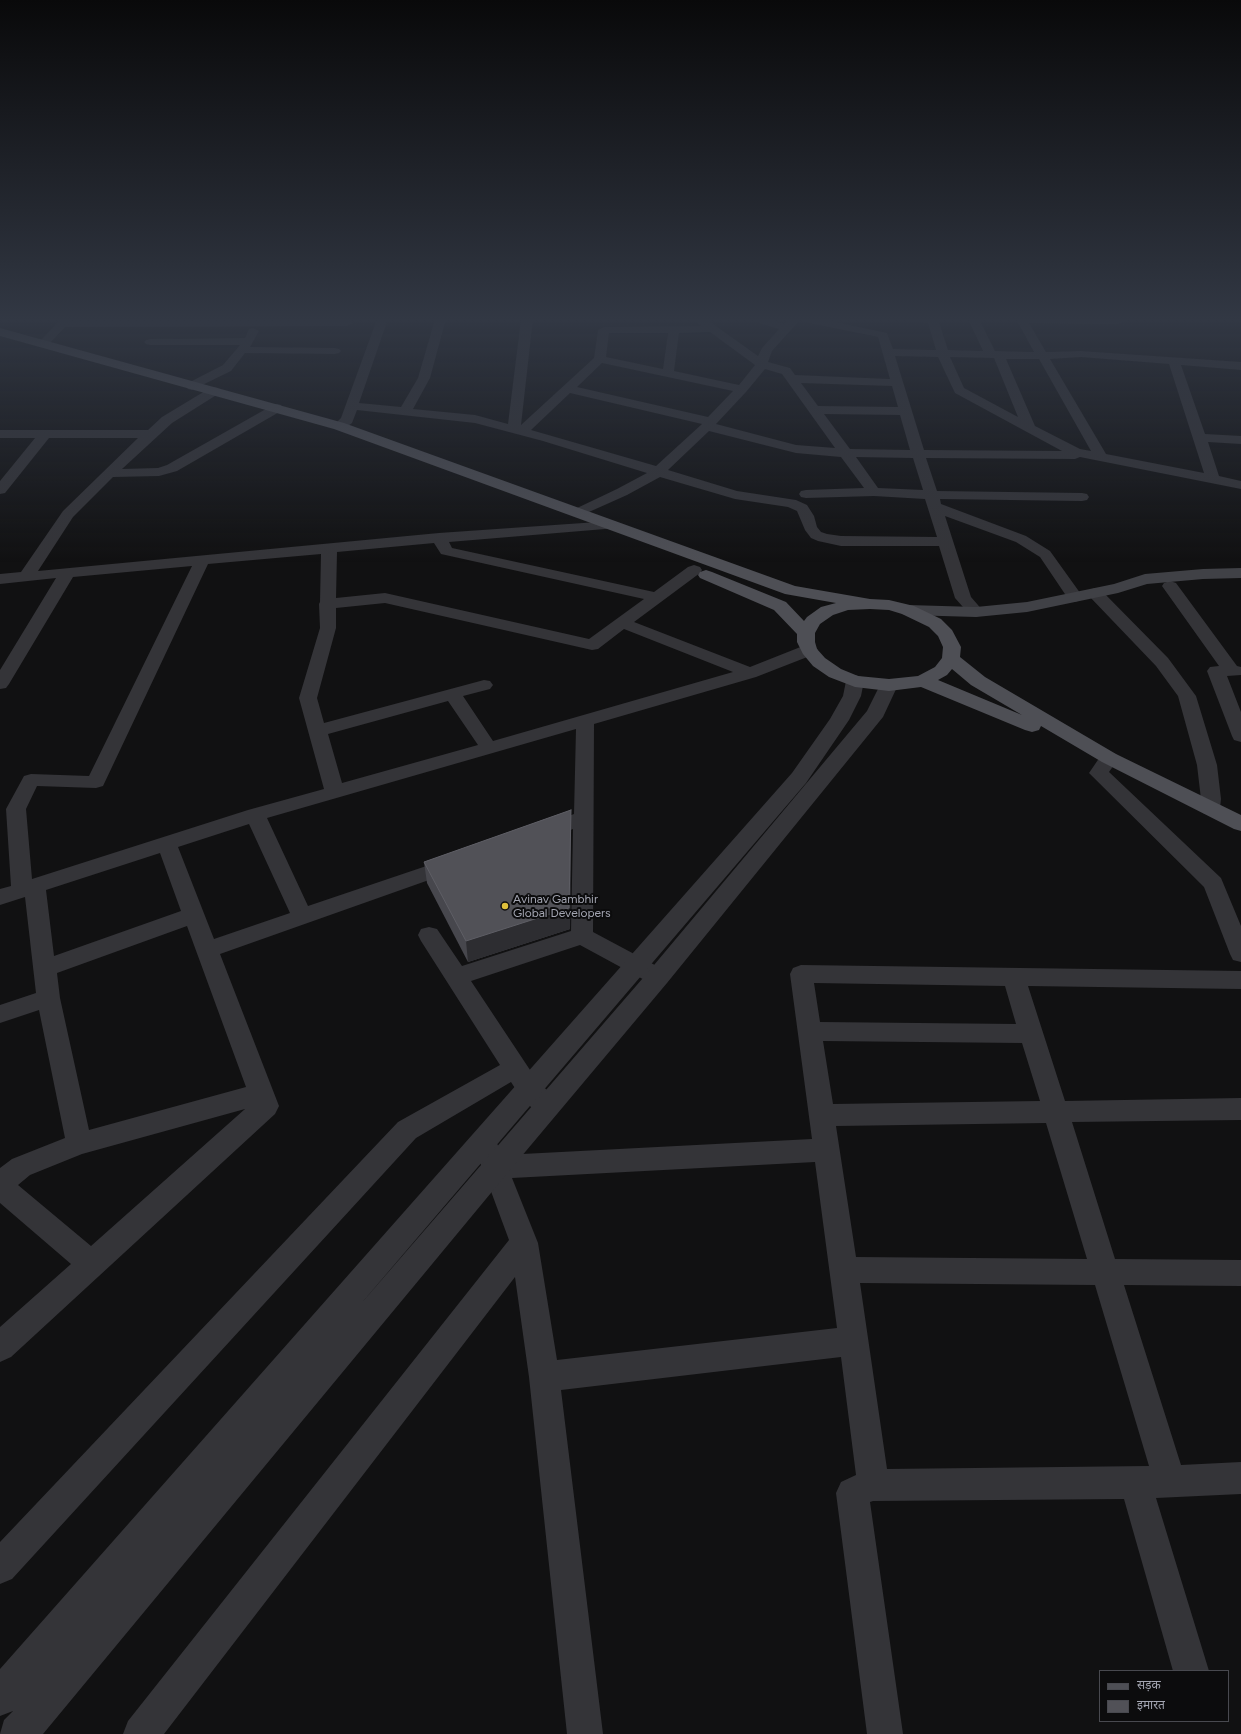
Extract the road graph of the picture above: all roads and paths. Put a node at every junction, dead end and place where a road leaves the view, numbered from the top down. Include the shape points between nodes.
1 (200, 400) edge
2 (247, 400) edge
3 (354, 400) edge
4 (412, 400) edge
5 (520, 400) edge
6 (555, 400) edge
7 (613, 400) edge
8 (732, 400) edge
9 (808, 400) edge
10 (901, 400) edge
11 (977, 400) edge
12 (1016, 400) edge
13 (1066, 400) edge
14 (1187, 400) edge
15 (352, 406) junction
16 (277, 408) junction
17 (815, 410) junction
18 (905, 411) junction
19 (405, 412) junction
20 (709, 424) junction
21 (338, 426) junction
22 (1029, 428) junction
23 (518, 430) junction
24 (0, 434) edge
25 (45, 434) junction
26 (150, 434) junction
27 (1199, 438) junction
28 (1241, 440) edge
29 (846, 453) junction
30 (918, 454) junction
31 (1096, 456) junction
32 (658, 472) junction
33 (110, 473) junction
34 (1212, 479) junction
35 (1241, 485) edge
36 (0, 490) edge
37 (874, 492) junction
38 (806, 494) dead end
39 (1082, 497) dead end
40 (933, 501) junction
41 (580, 512) junction
42 (612, 525) junction
43 (439, 538) junction
44 (946, 542) junction
45 (329, 549) junction
46 (202, 560) junction
47 (694, 570) junction
48 (1241, 573) edge
49 (67, 574) junction
50 (26, 577) junction
51 (0, 580) edge
52 (1241, 582) edge
53 (1170, 586) junction
54 (1118, 588) junction
55 (1095, 593) junction
56 (658, 597) junction
57 (1075, 597) junction
58 (327, 604) junction
59 (870, 604) junction
60 (908, 610) junction
61 (976, 612) junction
62 (622, 623) junction
63 (935, 623) junction
64 (807, 642) junction
65 (951, 659) junction
66 (1236, 671) edge
67 (750, 673) junction
68 (923, 680) junction
69 (855, 681) junction
70 (0, 684) edge
71 (484, 685) dead end
72 (889, 685) junction
73 (452, 694) junction
74 (585, 720) junction
75 (318, 731) junction
76 (1241, 736) edge
77 (489, 748) junction
78 (1109, 758) junction
79 (335, 792) junction
80 (1210, 808) junction
81 (255, 815) junction
82 (584, 818) junction
83 (1241, 824) edge
84 (524, 839) edge
85 (167, 844) junction
86 (473, 857) edge
87 (28, 888) junction
88 (0, 898) edge
89 (194, 915) junction
90 (302, 916) junction
91 (429, 935) dead end
92 (582, 936) junction
93 (207, 950) junction
94 (1241, 954) edge
95 (45, 968) junction
96 (647, 971) junction
97 (456, 977) junction
98 (1014, 978) junction
99 (1241, 980) edge
100 (48, 998) junction
101 (0, 1012) edge
102 (809, 1031) junction
103 (1031, 1034) junction
104 (530, 1087) junction
105 (261, 1094) junction
106 (1241, 1109) edge
107 (1056, 1112) junction
108 (821, 1115) junction
109 (79, 1144) junction
110 (827, 1150) junction
111 (489, 1154) junction
112 (10, 1167) edge
113 (0, 1185) edge
114 (524, 1243) junction
115 (91, 1264) junction
116 (844, 1270) junction
117 (1105, 1272) junction
118 (1241, 1274) edge
119 (854, 1341) junction
120 (0, 1348) edge
121 (544, 1377) junction
122 (1241, 1478) edge
123 (1170, 1481) junction
124 (1136, 1482) junction
125 (873, 1485) junction
126 (0, 1567) edge
127 (1191, 1670) edge
128 (0, 1697) edge
129 (18, 1734) edge
130 (141, 1734) edge
131 (585, 1734) edge
132 (885, 1734) edge

1 - 26 street
2 - 16 main road
3 - 15 street
4 - 19 street
5 - 23 street
6 - 23 street
7 - 20 street
8 - 20 street
9 - 17 street
10 - 18 street
11 - 22 street
12 - 22 street
13 - 31 street
14 - 27 street
15 - 19 street
15 - 21 street via 347,420
16 - 21 main road
16 - 33 street via 172,468 159,472
17 - 18 street
17 - 29 street
18 - 30 street
19 - 23 street via 475,419
20 - 29 street via 796,448
20 - 32 street
21 - 41 main road
22 - 31 street via 1076,452
23 - 32 street
24 - 25 street
25 - 26 street
25 - 36 street
26 - 33 street
27 - 28 street
27 - 34 street
29 - 30 street
29 - 37 street
30 - 31 street
30 - 40 street
31 - 34 street
32 - 41 street
32 - 44 street via 735,496 791,503 802,508 810,527 816,535 823,538 841,541
33 - 50 street via 68,514
34 - 35 street
37 - 38 street
37 - 40 street
39 - 40 street
40 - 44 street
40 - 57 street via 1021,539 1045,554
41 - 42 main road
42 - 43 street
42 - 47 main road via 621,540
42 - 59 main road via 791,590
43 - 45 street
43 - 56 street via 446,551
44 - 61 street via 963,598
45 - 46 street
45 - 58 street
46 - 49 street
46 - 87 street via 96,782 31,780 16,809
47 - 56 street
47 - 64 main road via 780,606
48 - 54 main road via 1145,579
49 - 50 street
49 - 70 street
50 - 51 street
52 - 53 main road
53 - 54 main road
53 - 66 street
54 - 55 main road
55 - 57 main road
55 - 80 street via 1162,662 1187,696 1207,765
56 - 62 street
57 - 61 main road via 1027,607
58 - 62 street via 385,598 592,645
58 - 75 street via 328,628 308,698
59 - 60 main road
59 - 64 main road via 847,605 827,611 813,621
60 - 61 main road
60 - 63 main road
61 - 63 main road
62 - 67 street
63 - 65 main road via 946,634 952,647
64 - 67 street
64 - 69 main road via 819,662 834,673
65 - 68 main road via 941,672
65 - 78 main road via 978,681
66 - 76 street via 1216,671
67 - 74 street
68 - 72 main road
68 - 78 main road
69 - 72 main road
69 - 96 street via 852,696 839,720 799,778
71 - 73 street
72 - 96 street via 876,713
73 - 75 street
73 - 77 street
74 - 77 street
74 - 82 street
75 - 79 street
77 - 79 street
78 - 80 main road
78 - 94 street via 1099,773 1213,883
79 - 81 street
80 - 83 main road
81 - 85 street
81 - 90 street
82 - 84 street
82 - 92 street
85 - 87 street
85 - 89 street
86 - 90 street
87 - 88 street
87 - 95 street
89 - 93 street
89 - 95 street
90 - 93 street
91 - 97 street
92 - 96 street
92 - 97 street
93 - 105 street
95 - 100 street
96 - 104 street
97 - 104 street
98 - 99 street
98 - 102 street via 801,974
98 - 103 street
100 - 101 street
100 - 109 street
102 - 103 street
102 - 108 street
103 - 107 street
104 - 111 street
104 - 126 street via 407,1130
105 - 109 street
105 - 115 street via 266,1106
106 - 107 street
107 - 108 street
107 - 117 street
108 - 110 street
109 - 112 street
110 - 111 street
110 - 116 street
111 - 114 street
111 - 128 street
111 - 129 street
112 - 113 street
113 - 115 street
114 - 121 street
114 - 130 street
115 - 120 street
116 - 117 street
116 - 119 street
117 - 118 street
117 - 123 street
119 - 121 street
119 - 125 street
121 - 131 street
122 - 123 street
123 - 124 street
124 - 125 street
124 - 127 street
125 - 132 street via 852,1493

